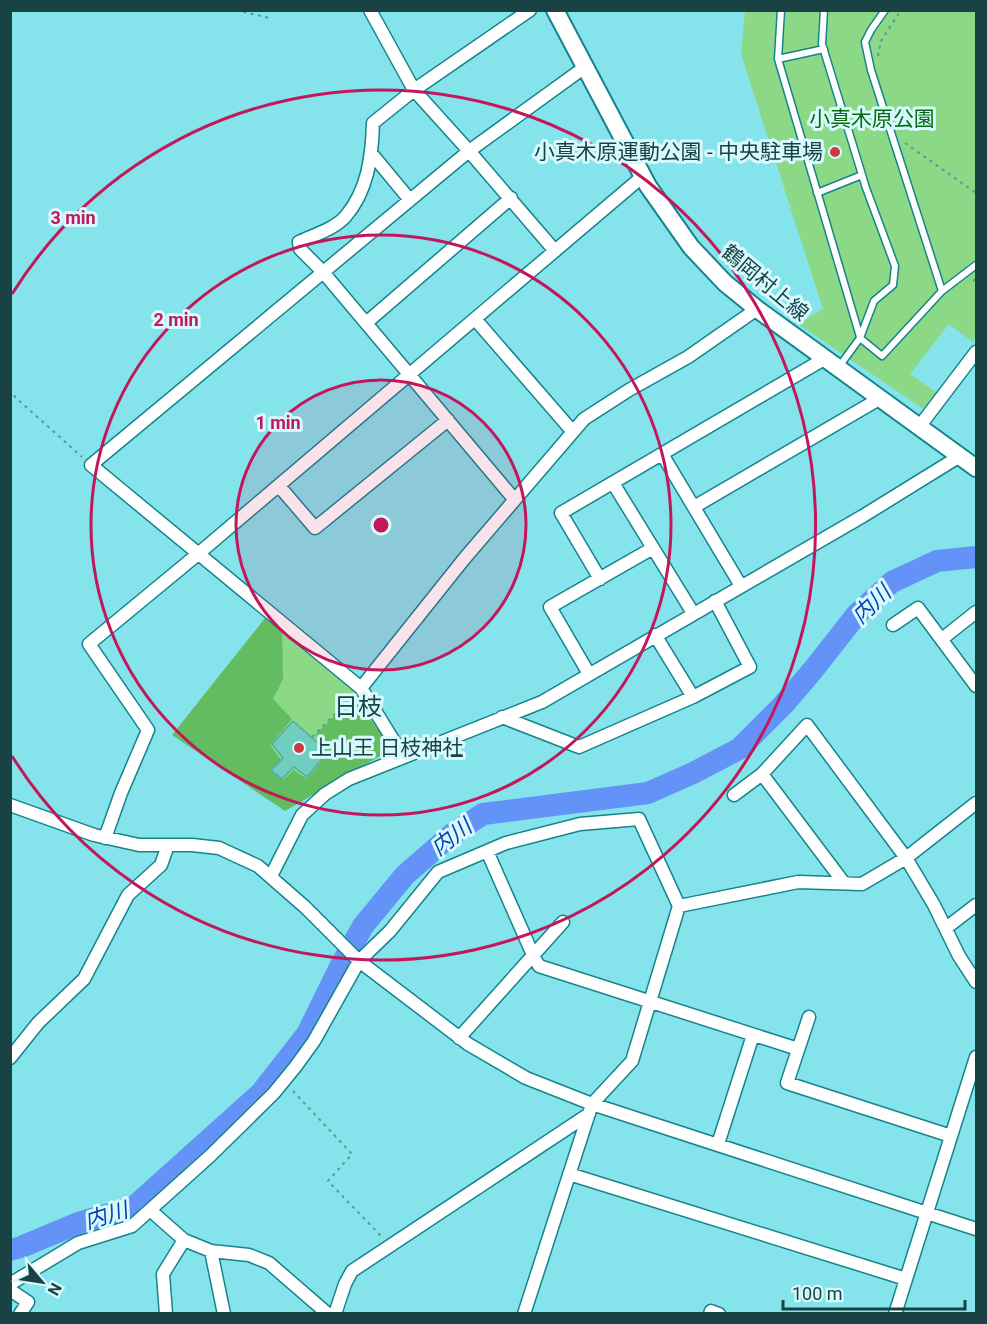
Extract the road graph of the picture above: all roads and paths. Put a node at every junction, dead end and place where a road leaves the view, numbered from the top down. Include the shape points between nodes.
1 (236, 10) edge
2 (370, 10) edge
3 (530, 10) edge
4 (555, 10) edge
5 (781, 10) edge
6 (824, 10) edge
7 (885, 10) edge
8 (901, 10) edge
9 (269, 18) dead end
10 (824, 49) junction
11 (878, 55) dead end
12 (778, 59) junction
13 (585, 67) junction
14 (414, 90) junction
15 (891, 134) junction
16 (469, 151) junction
17 (371, 153) junction
18 (862, 175) junction
19 (643, 176) junction
20 (817, 193) junction
21 (976, 193) edge
22 (511, 198) junction
23 (410, 200) junction
24 (555, 251) junction
25 (976, 265) edge
26 (323, 272) junction
27 (942, 291) junction
28 (757, 309) junction
29 (475, 320) junction
30 (366, 323) junction
31 (860, 338) junction
32 (976, 352) edge
33 (831, 363) junction
34 (410, 375) junction
35 (10, 389) edge
36 (879, 399) junction
37 (448, 420) junction
38 (919, 427) junction
39 (573, 432) junction
40 (662, 454) junction
41 (960, 456) junction
42 (91, 465) junction
43 (976, 468) edge
44 (613, 483) junction
45 (279, 486) junction
46 (514, 499) junction
47 (694, 507) junction
48 (653, 548) junction
49 (198, 554) junction
50 (600, 579) junction
51 (741, 586) junction
52 (715, 601) junction
53 (976, 612) edge
54 (693, 613) junction
55 (893, 625) dead end
56 (655, 635) junction
57 (942, 639) junction
58 (589, 674) junction
59 (976, 686) edge
60 (361, 688) junction
61 (693, 697) junction
62 (502, 717) junction
63 (312, 737) dead end
64 (403, 756) junction
65 (762, 774) junction
66 (734, 795) dead end
67 (976, 803) edge
68 (10, 805) edge
69 (105, 838) junction
70 (168, 845) junction
71 (487, 851) junction
72 (906, 858) junction
73 (271, 876) junction
74 (844, 883) junction
75 (976, 905) edge
76 (679, 906) junction
77 (563, 922) dead end
78 (946, 928) junction
79 (533, 955) junction
80 (359, 961) junction
81 (976, 982) edge
82 (650, 1002) junction
83 (809, 1017) dead end
84 (753, 1035) junction
85 (459, 1038) junction
86 (798, 1049) junction
87 (976, 1057) edge
88 (10, 1058) edge
89 (284, 1081) junction
90 (590, 1109) junction
91 (951, 1136) junction
92 (718, 1144) junction
93 (569, 1174) junction
94 (150, 1210) junction
95 (927, 1213) junction
96 (976, 1229) edge
97 (184, 1240) junction
98 (390, 1246) junction
99 (211, 1251) junction
100 (906, 1279) junction
101 (10, 1284) edge
102 (10, 1290) edge
103 (20, 1314) edge
104 (166, 1314) edge
105 (224, 1314) edge
106 (328, 1314) edge
107 (336, 1314) edge
108 (524, 1314) edge
109 (710, 1314) edge
110 (719, 1314) edge
111 (895, 1314) edge

1 - 9 path
2 - 14 street
3 - 14 street
4 - 13 main road, 鶴岡村上線
5 - 12 lane
6 - 10 lane
7 - 15 lane via 865,42
8 - 11 path via 881,41
10 - 12 lane
10 - 18 lane
12 - 20 lane
13 - 16 street
13 - 19 main road, 鶴岡村上線
14 - 16 street
14 - 17 street via 373,123
15 - 21 path
15 - 27 lane
16 - 22 street
16 - 23 street
17 - 23 street
17 - 26 street via 358,196 344,218 299,242 300,249
18 - 20 lane
18 - 31 lane via 895,267 893,285 874,301
19 - 24 street
19 - 28 main road, 鶴岡村上線 via 691,247
20 - 31 lane
22 - 24 street
22 - 30 street
23 - 26 street
24 - 29 street
25 - 27 lane
26 - 30 street
26 - 42 street
27 - 31 lane via 882,356
28 - 33 main road, 鶴岡村上線
28 - 39 street via 688,357 584,419
29 - 34 street
29 - 39 street
30 - 34 street
31 - 33 lane
32 - 38 street
33 - 36 main road, 鶴岡村上線
33 - 40 street
34 - 37 street
34 - 45 street
35 - 42 path
36 - 38 main road, 鶴岡村上線
36 - 47 street
37 - 45 street via 315,528
37 - 46 street
38 - 41 main road, 鶴岡村上線
39 - 46 street
40 - 44 street
40 - 47 street
41 - 43 main road, 鶴岡村上線
41 - 51 street
42 - 49 street
44 - 48 street
44 - 50 street via 561,513
45 - 49 street
46 - 60 street
47 - 51 street
48 - 50 street
48 - 54 street
49 - 60 street
49 - 69 street via 89,644 148,730
50 - 58 street via 550,607
51 - 52 street
52 - 54 street
52 - 61 street via 750,667
53 - 57 street
54 - 56 street
55 - 57 street via 918,608
56 - 58 street
56 - 61 street
57 - 59 street
58 - 62 street via 542,702
60 - 63 path
60 - 64 street
61 - 62 street via 579,747
62 - 64 street
64 - 73 street via 349,778 325,794 302,815
65 - 66 street
65 - 72 street via 807,725
65 - 74 street
67 - 72 street
68 - 69 street
69 - 70 street via 139,845
70 - 73 street via 219,848
70 - 88 street via 161,865 128,895 84,979 38,1023
71 - 76 street via 580,824 639,819
71 - 79 street
71 - 80 street via 438,872 390,931
72 - 74 street via 862,884
72 - 78 street
73 - 80 street
74 - 76 street via 798,882
75 - 78 street
76 - 82 street
77 - 79 street
78 - 81 street
79 - 82 street via 539,966
79 - 85 street
80 - 85 street
80 - 89 street via 314,1041
82 - 84 street
82 - 90 street via 632,1061
83 - 86 street
84 - 86 street
84 - 92 street
85 - 90 street via 526,1078
86 - 91 street via 787,1083
87 - 91 street
89 - 94 street
89 - 98 path via 352,1155 328,1181
90 - 92 street
90 - 93 street
90 - 98 street
91 - 95 street
92 - 95 street
93 - 100 street
93 - 108 street
94 - 97 street
94 - 101 street via 132,1226 78,1244
95 - 96 street
95 - 100 street
97 - 99 street
97 - 104 street via 163,1274
98 - 107 street via 352,1271
99 - 105 street
99 - 106 street via 249,1255 269,1263
100 - 111 street
102 - 103 street via 28,1302
109 - 110 street

